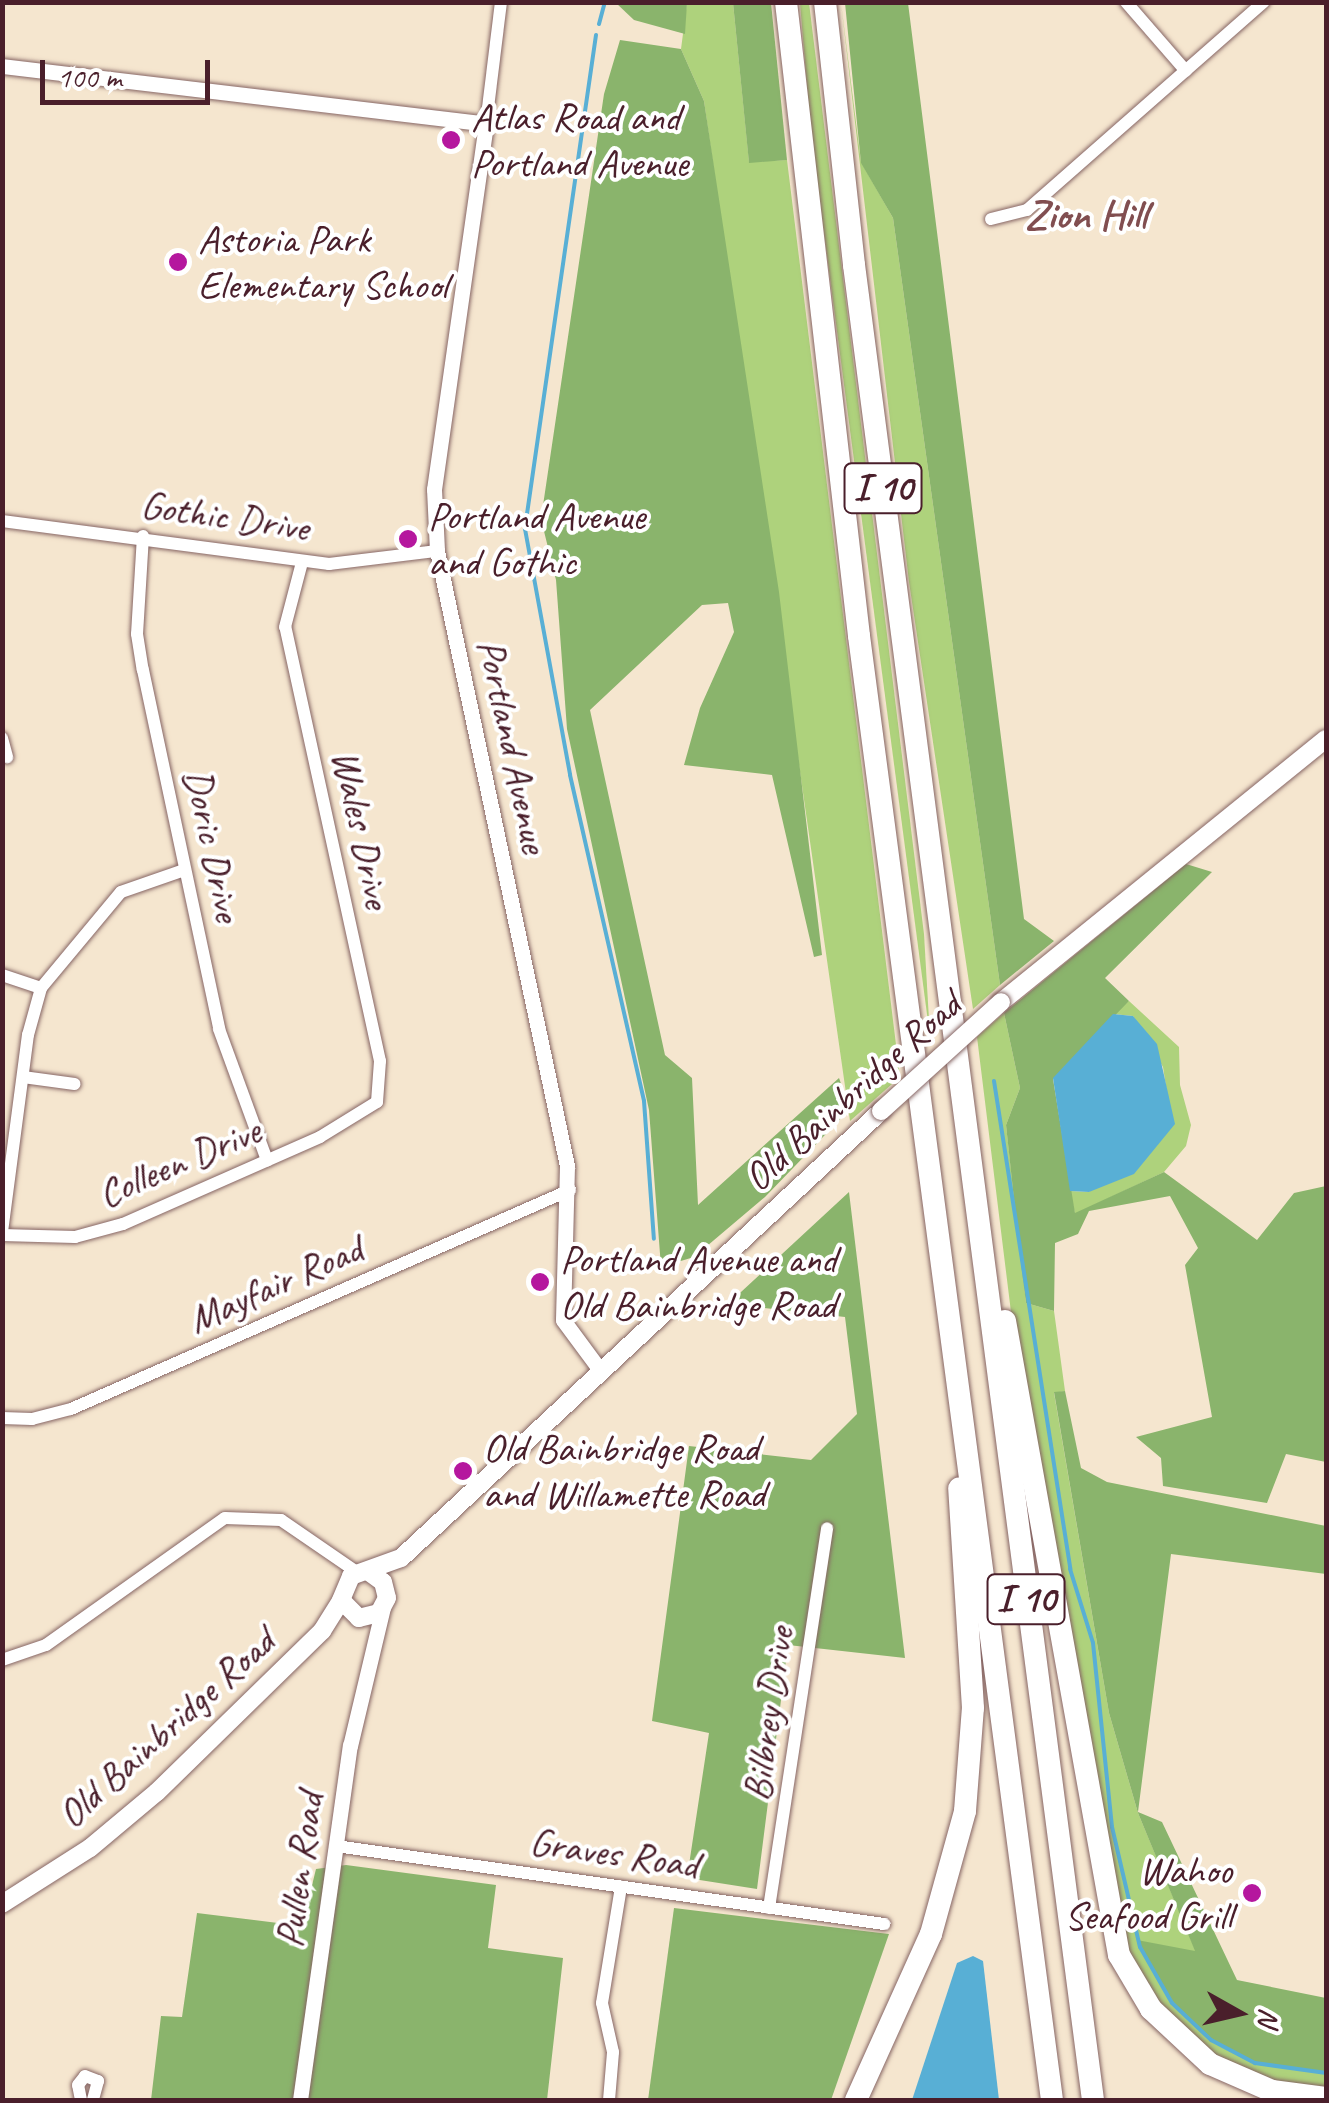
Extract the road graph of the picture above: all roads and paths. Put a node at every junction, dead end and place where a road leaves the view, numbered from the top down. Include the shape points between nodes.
1 (501, 2) edge
2 (786, 2) edge
3 (826, 2) edge
4 (1126, 2) edge
5 (1264, 2) edge
6 (2, 66) edge
7 (1186, 71) junction
8 (486, 124) junction
9 (991, 219) dead end
10 (2, 521) edge
11 (143, 536) junction
12 (437, 551) junction
13 (302, 562) junction
14 (2, 738) edge
15 (1326, 739) edge
16 (7, 757) dead end
17 (184, 870) junction
18 (2, 975) edge
19 (41, 988) junction
20 (22, 1077) junction
21 (75, 1084) dead end
22 (372, 1109) joint
23 (971, 1142) junction
24 (267, 1160) junction
25 (570, 1190) junction
26 (2, 1233) edge
27 (600, 1370) junction
28 (2, 1418) edge
29 (964, 1424) junction
30 (827, 1528) dead end
31 (329, 1558) junction
32 (401, 1558) junction
33 (363, 1573) junction
34 (386, 1587) junction
35 (342, 1594) junction
36 (383, 1608) junction
37 (358, 1617) junction
38 (322, 1631) junction
39 (377, 1652) junction
40 (2, 1660) edge
41 (336, 1846) junction
42 (621, 1887) junction
43 (2, 1904) edge
44 (770, 1908) junction
45 (884, 1924) dead end
46 (1326, 2098) edge
47 (81, 2100) edge
48 (93, 2100) edge
49 (300, 2100) edge
50 (608, 2100) edge
51 (856, 2100) edge
52 (1052, 2100) edge
53 (1092, 2100) edge

1 - 8 street, Portland Avenue
2 - 29 highway, I 10 via 843,508
3 - 23 highway, I 10 via 854,266
4 - 7 street
5 - 7 street
6 - 8 street
7 - 9 street via 1027,210
8 - 12 street, Portland Avenue via 434,489
10 - 11 street, Gothic Drive
11 - 13 street, Gothic Drive
11 - 17 street, Doric Drive via 136,634
12 - 13 street, Gothic Drive
12 - 25 street, Portland Avenue
13 - 22 street, Wales Drive via 285,627 380,1062 381,1091
14 - 16 street
15 - 27 main road, Old Bainbridge Road, bridge via 1000,1002
17 - 19 street via 121,892
17 - 24 street, Doric Drive via 219,1029
18 - 19 street
19 - 20 street
20 - 21 street
20 - 26 street
22 - 24 street, Colleen Drive
23 - 46 highway via 985,1174 1063,1661 1119,1954 1150,2009 1210,2064 1272,2091
23 - 53 highway, I 10
24 - 26 street, Colleen Drive via 98,1232
25 - 27 street, Portland Avenue via 563,1320
25 - 28 street, Mayfair Road via 72,1409 32,1420
27 - 32 main road, Old Bainbridge Road
29 - 51 highway via 958,1490 974,1708 966,1811 932,1934
29 - 52 highway, I 10
30 - 44 street, Bilbrey Drive
31 - 33 street
31 - 35 street
31 - 40 street via 280,1520 225,1518 46,1646
32 - 33 main road, Old Bainbridge Road
32 - 34 main road, Old Bainbridge Road
33 - 34 main road
33 - 35 main road, Old Bainbridge Road
34 - 36 main road, Old Bainbridge Road
35 - 37 main road
35 - 38 main road, Old Bainbridge Road
36 - 37 main road, Old Bainbridge Road
36 - 39 street, Pullen Road
37 - 38 main road, Old Bainbridge Road
37 - 39 street
38 - 43 main road, Old Bainbridge Road via 127,1818
39 - 41 street, Pullen Road via 354,1727
41 - 42 street, Graves Road
41 - 49 street, Pullen Road
42 - 44 street, Graves Road
42 - 50 street via 602,2003 613,2052
44 - 45 street, Graves Road
47 - 48 street via 78,2080 85,2076 98,2081

